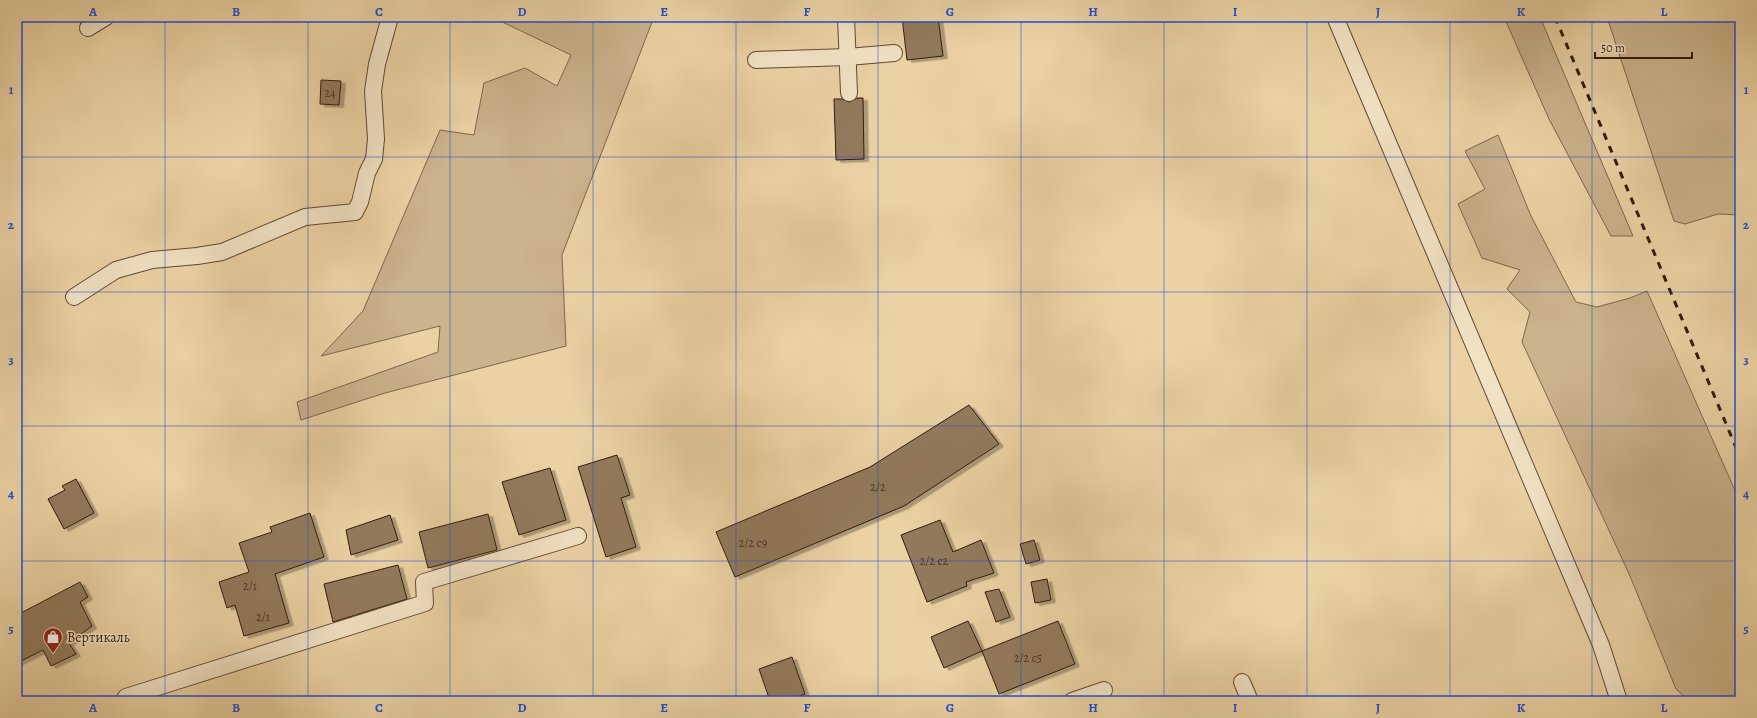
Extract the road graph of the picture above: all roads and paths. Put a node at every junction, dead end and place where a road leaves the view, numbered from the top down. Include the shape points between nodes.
1 (106, 17) edge
2 (390, 17) edge
3 (846, 17) edge
4 (1335, 17) edge
5 (88, 28) dead end
6 (894, 53) dead end
7 (848, 57) junction
8 (756, 60) dead end
9 (849, 93) dead end
10 (74, 297) dead end
11 (578, 536) dead end
12 (1242, 682) dead end
13 (1104, 690) dead end
14 (124, 701) edge
15 (1072, 701) edge
16 (1250, 701) edge
17 (1619, 701) edge

1 - 5 street
2 - 10 street via 373,91 376,139 374,159 355,212 305,218 222,252 152,260 116,270
3 - 7 street
4 - 17 street via 1601,645
6 - 7 street
7 - 8 street
7 - 9 street
11 - 14 street via 424,582 425,603 126,697
12 - 16 street
13 - 15 street

